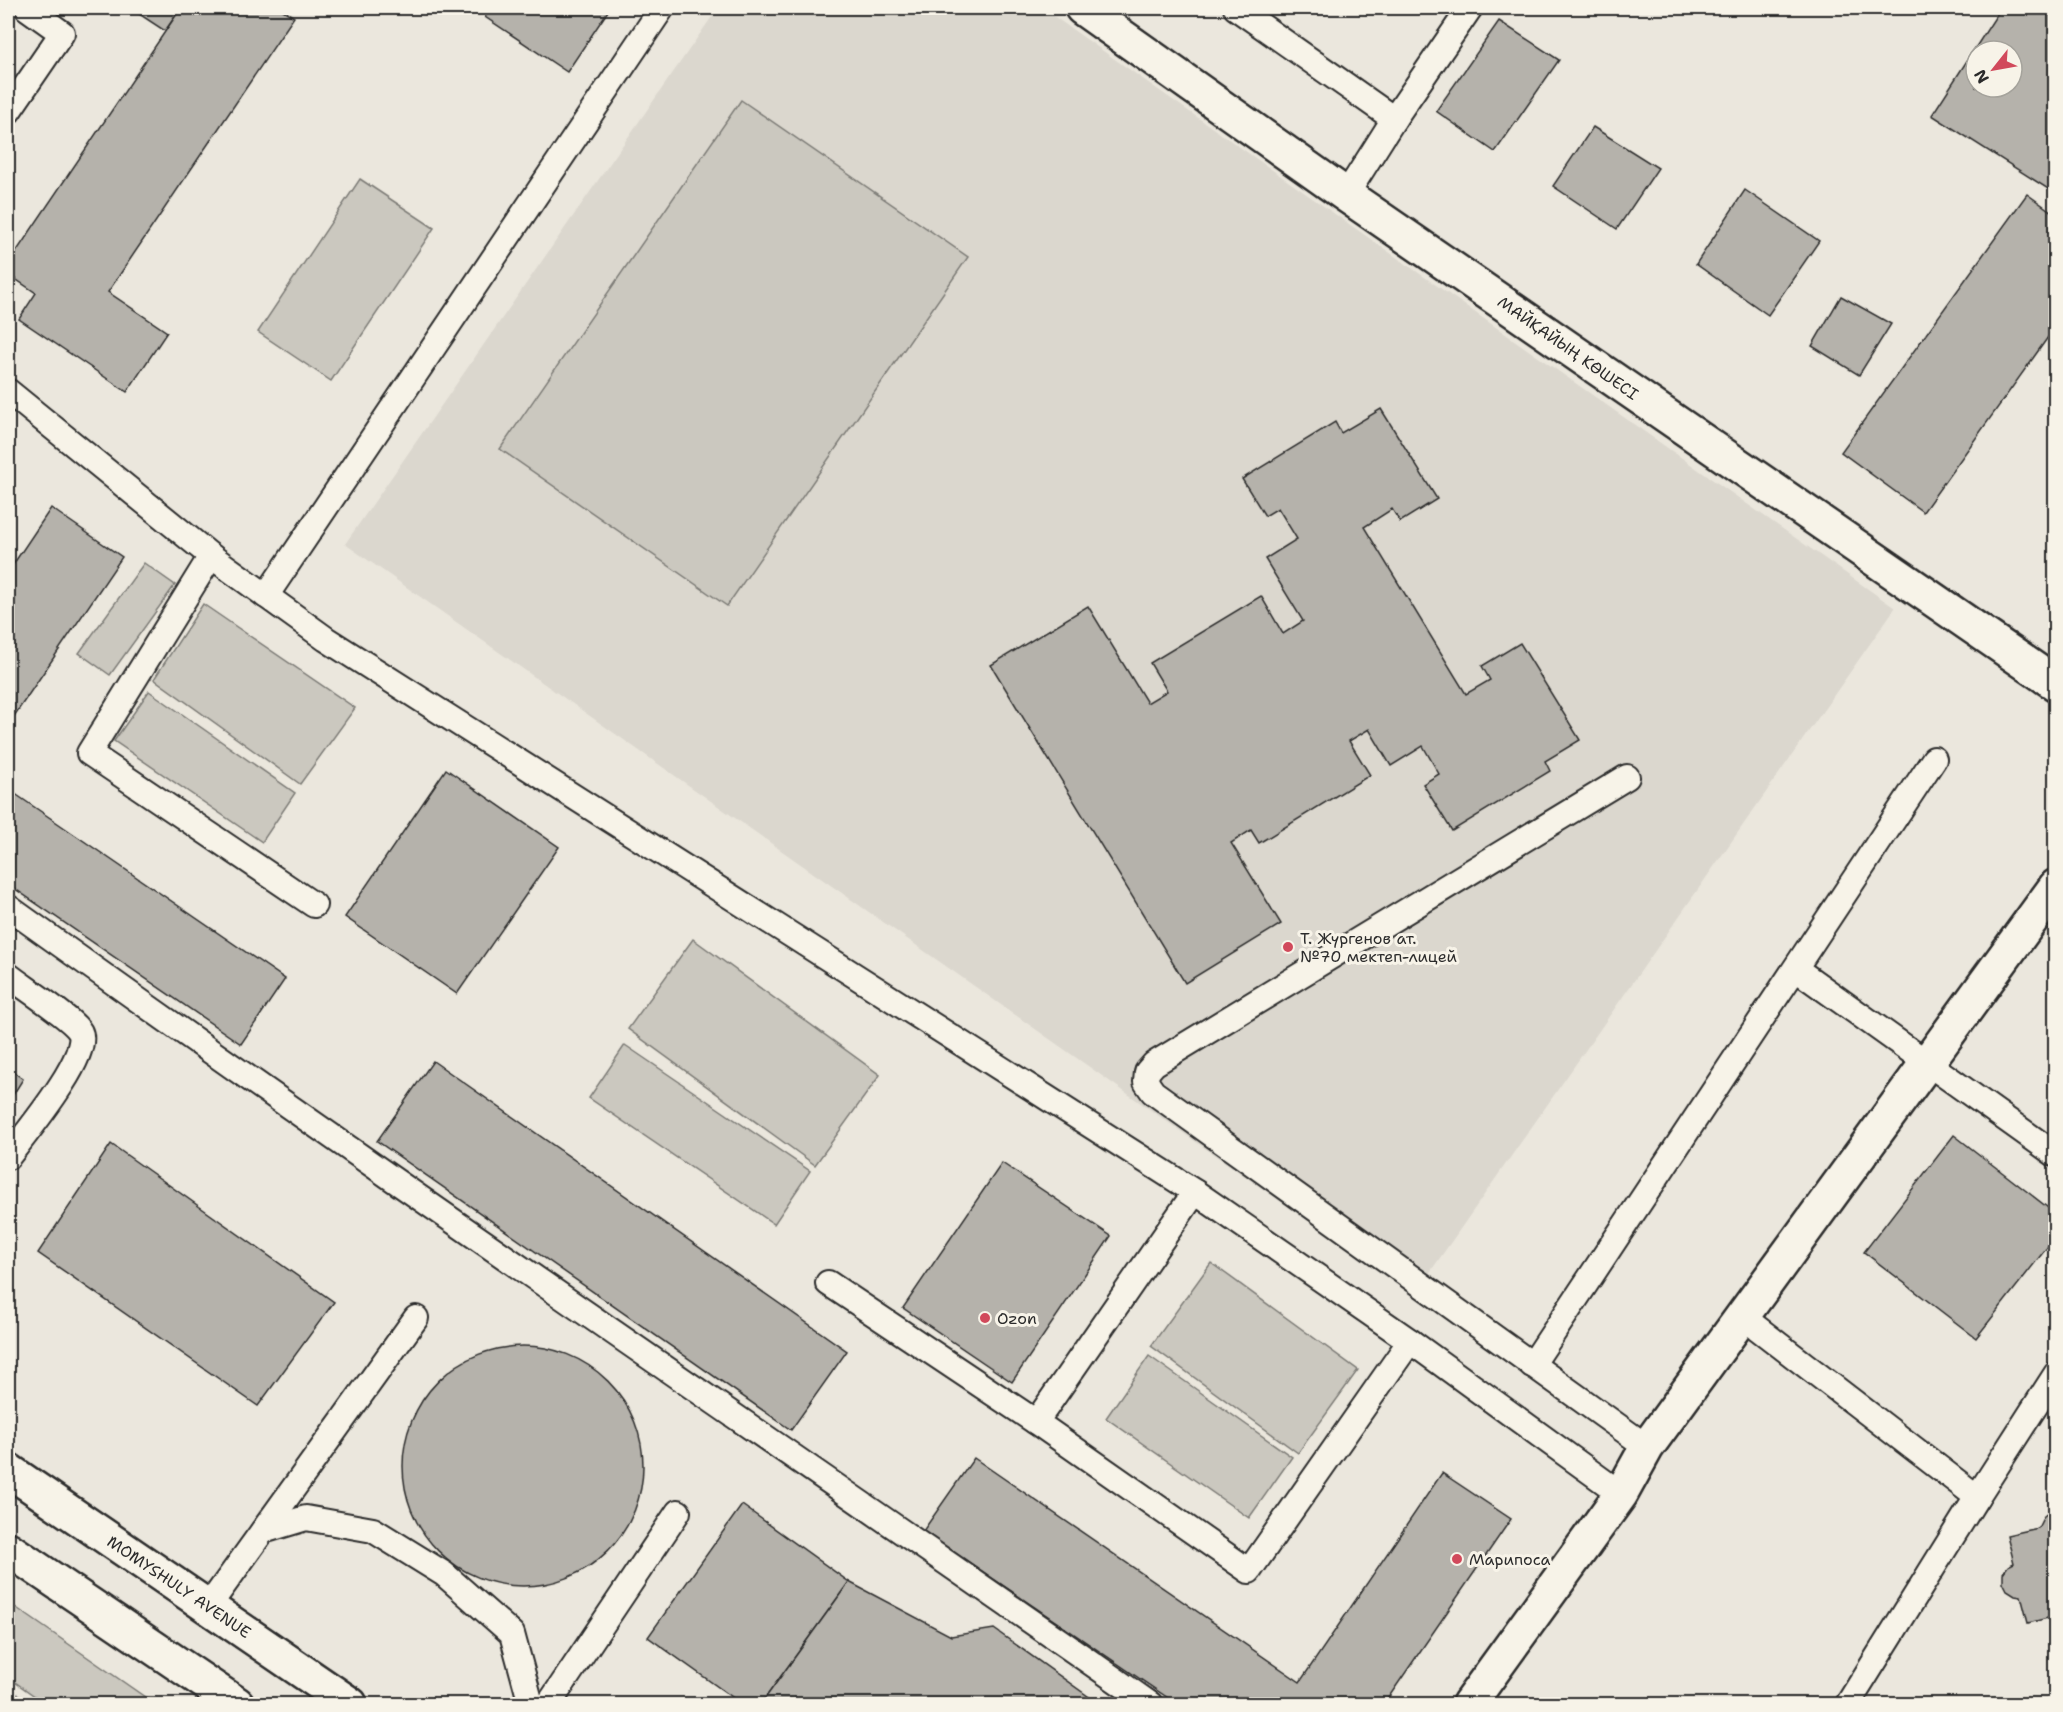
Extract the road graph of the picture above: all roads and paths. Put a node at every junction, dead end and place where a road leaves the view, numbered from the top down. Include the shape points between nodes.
1 (27, 8) edge
2 (662, 8) edge
3 (1082, 8) edge
4 (1236, 8) edge
5 (1470, 8) edge
6 (8, 112) edge
7 (1394, 118) junction
8 (1346, 195) junction
9 (11, 402) edge
10 (211, 556) junction
11 (266, 596) junction
12 (2055, 684) edge
13 (1934, 759) dead end
14 (1627, 777) dead end
15 (2055, 886) edge
16 (314, 905) dead end
17 (8, 907) edge
18 (1796, 969) junction
19 (8, 975) edge
20 (1926, 1064) junction
21 (2055, 1155) edge
22 (8, 1157) edge
23 (1195, 1192) junction
24 (828, 1283) dead end
25 (1743, 1317) junction
26 (416, 1318) dead end
27 (1410, 1341) junction
28 (1532, 1365) junction
29 (2055, 1374) edge
30 (1035, 1422) junction
31 (1647, 1447) junction
32 (8, 1470) edge
33 (1621, 1494) junction
34 (1977, 1497) junction
35 (678, 1512) dead end
36 (263, 1531) junction
37 (8, 1550) edge
38 (208, 1607) junction
39 (8, 1689) edge
40 (30, 1704) edge
41 (237, 1704) edge
42 (350, 1704) edge
43 (531, 1704) edge
44 (549, 1704) edge
45 (1150, 1704) edge
46 (1469, 1704) edge
47 (1848, 1704) edge

1 - 6 lane via 62,33
2 - 11 lane
3 - 8 street, МАЙҚАЙЫҢ КӨШЕСІ
4 - 7 lane
5 - 7 lane
7 - 8 lane
8 - 12 street, МАЙҚАЙЫҢ КӨШЕСІ
9 - 10 lane
10 - 11 lane
10 - 16 lane via 89,753
11 - 23 lane via 336,645
13 - 18 lane
14 - 28 lane via 1154,1064 1147,1072 1146,1082 1153,1092
15 - 20 street
17 - 45 lane via 207,1051
18 - 20 lane
18 - 28 lane
19 - 22 lane via 65,1017 80,1032 82,1041 72,1069
20 - 21 lane
20 - 25 street
23 - 27 lane
23 - 30 lane
24 - 30 lane
25 - 31 street
25 - 34 lane
26 - 36 lane
27 - 30 lane via 1249,1571
27 - 33 lane
28 - 31 lane
29 - 34 lane
31 - 33 street
32 - 38 street, MOMYSHULY AVENUE
33 - 46 street
34 - 47 lane
35 - 44 lane
36 - 38 lane
36 - 43 lane via 306,1518 374,1530 444,1574 512,1634
37 - 41 street
38 - 42 street, MOMYSHULY AVENUE
39 - 40 path

